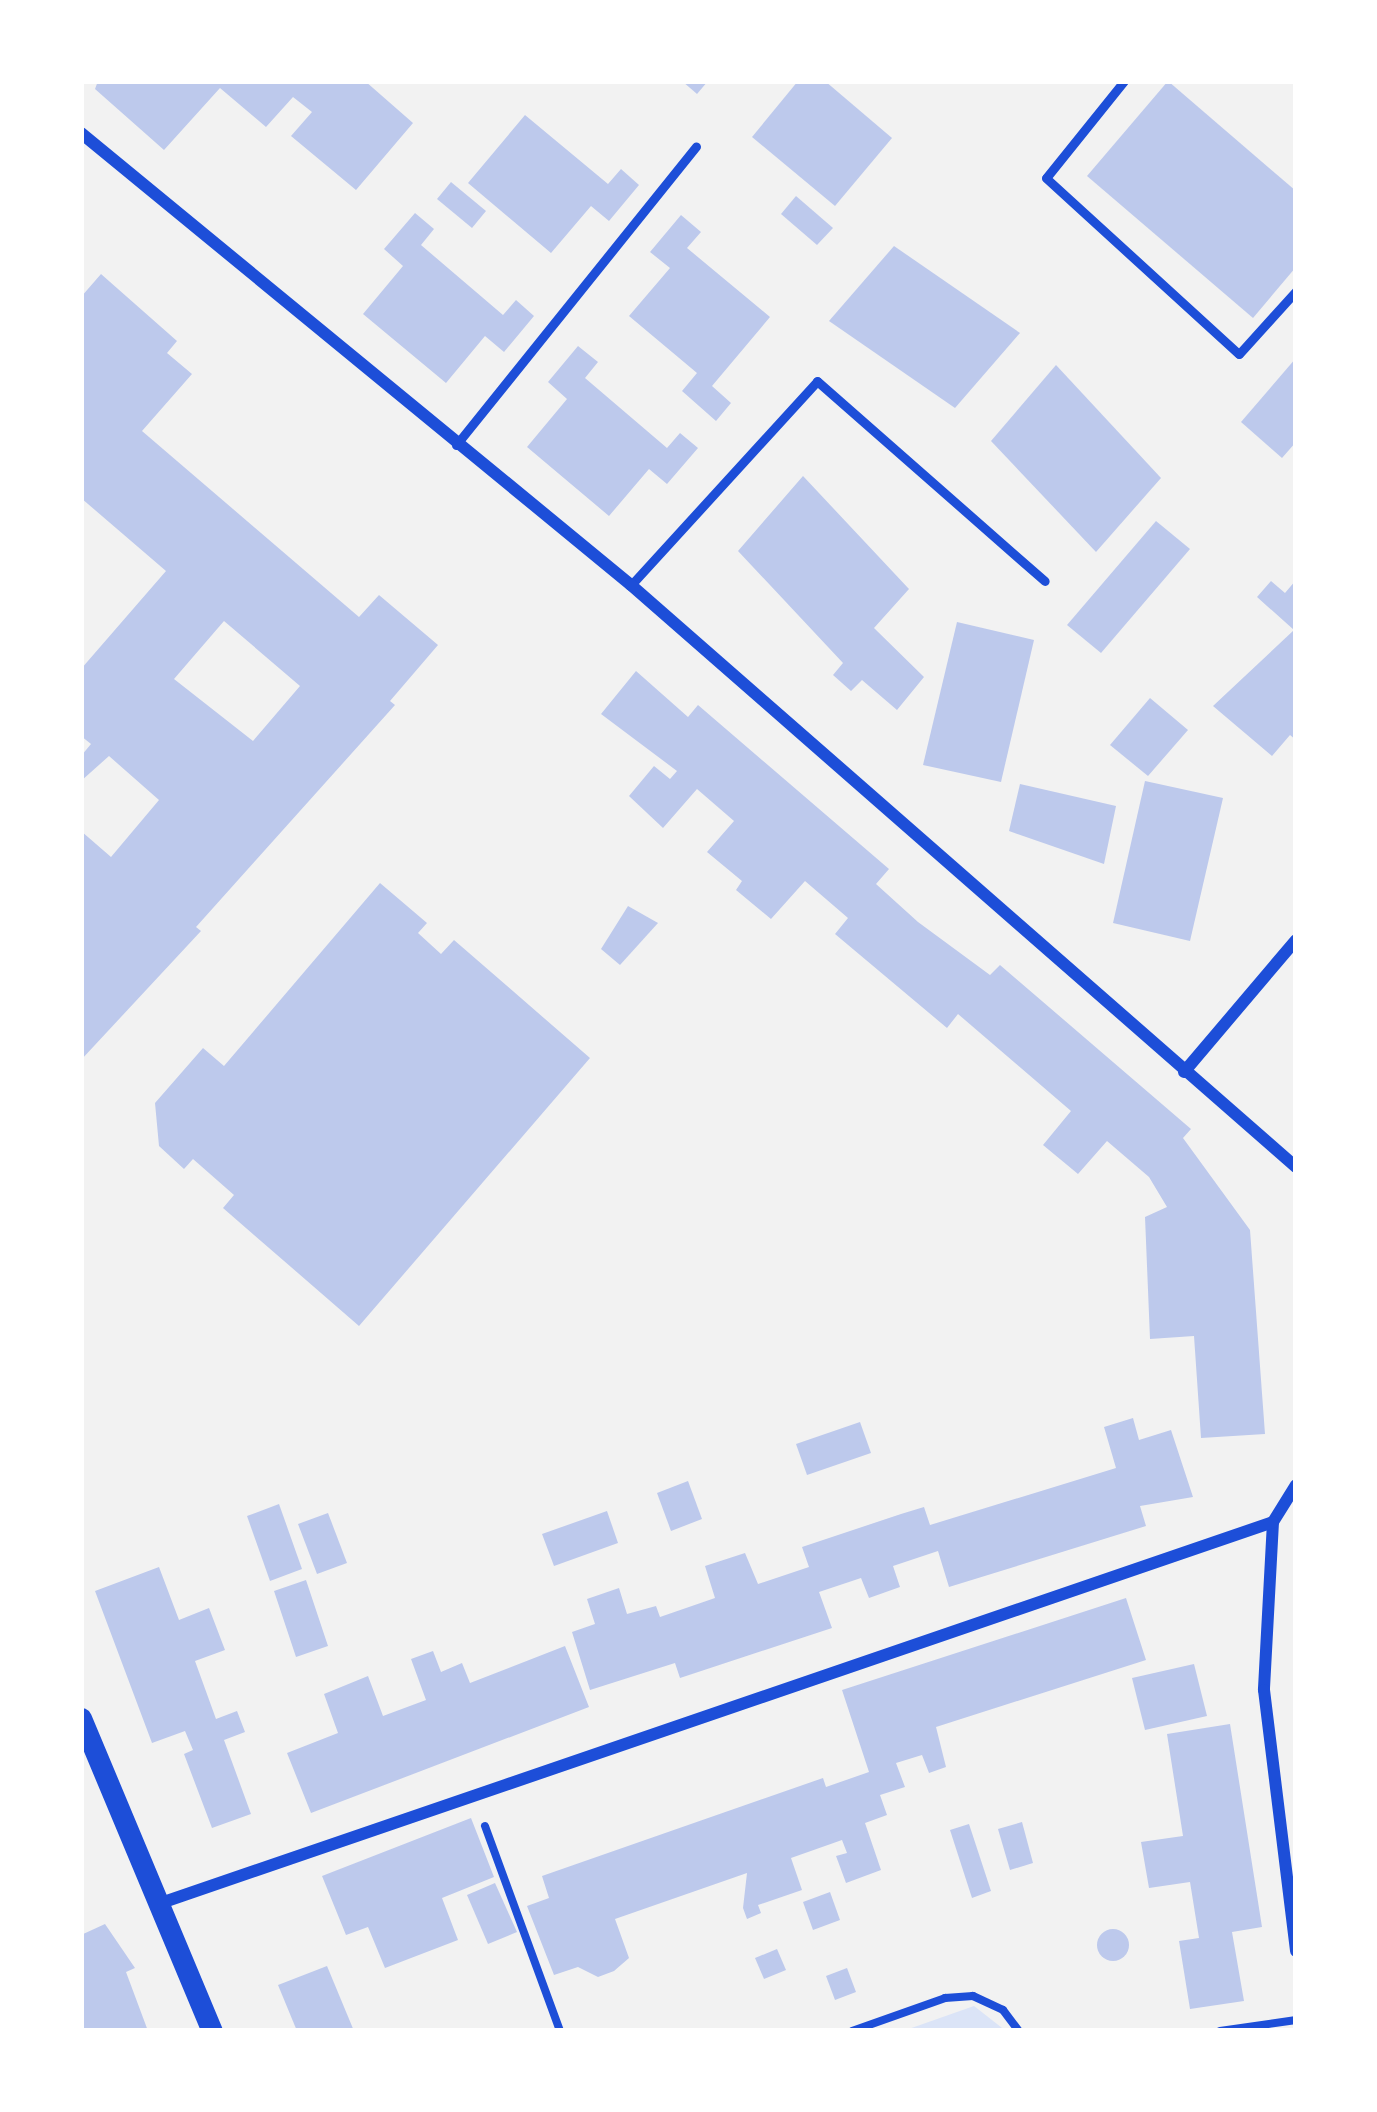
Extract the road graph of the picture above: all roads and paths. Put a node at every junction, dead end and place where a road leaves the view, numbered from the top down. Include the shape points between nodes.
1 (1124, 81) edge
2 (81, 133) edge
3 (696, 146) dead end
4 (1296, 291) edge
5 (455, 445) junction
6 (1046, 580) dead end
7 (631, 585) junction
8 (1296, 940) edge
9 (1184, 1072) junction
10 (1296, 1167) edge
11 (1296, 1485) edge
12 (1273, 1522) junction
13 (81, 1718) edge
14 (474, 1797) junction
15 (161, 1904) junction
16 (1296, 1952) edge
17 (1296, 2020) edge
18 (212, 2031) edge
19 (560, 2031) edge
20 (852, 2031) edge
21 (1019, 2031) edge
22 (1220, 2031) edge

1 - 4 lane via 1046,178 1239,354
2 - 5 street
3 - 5 lane
5 - 7 street
6 - 7 lane via 818,381
7 - 9 street
8 - 9 street
9 - 10 street
11 - 12 street
12 - 14 street
12 - 16 street via 1264,1690
13 - 15 street
14 - 15 street
14 - 19 path
15 - 18 street
17 - 22 path
20 - 21 path via 973,1996 1003,2010

